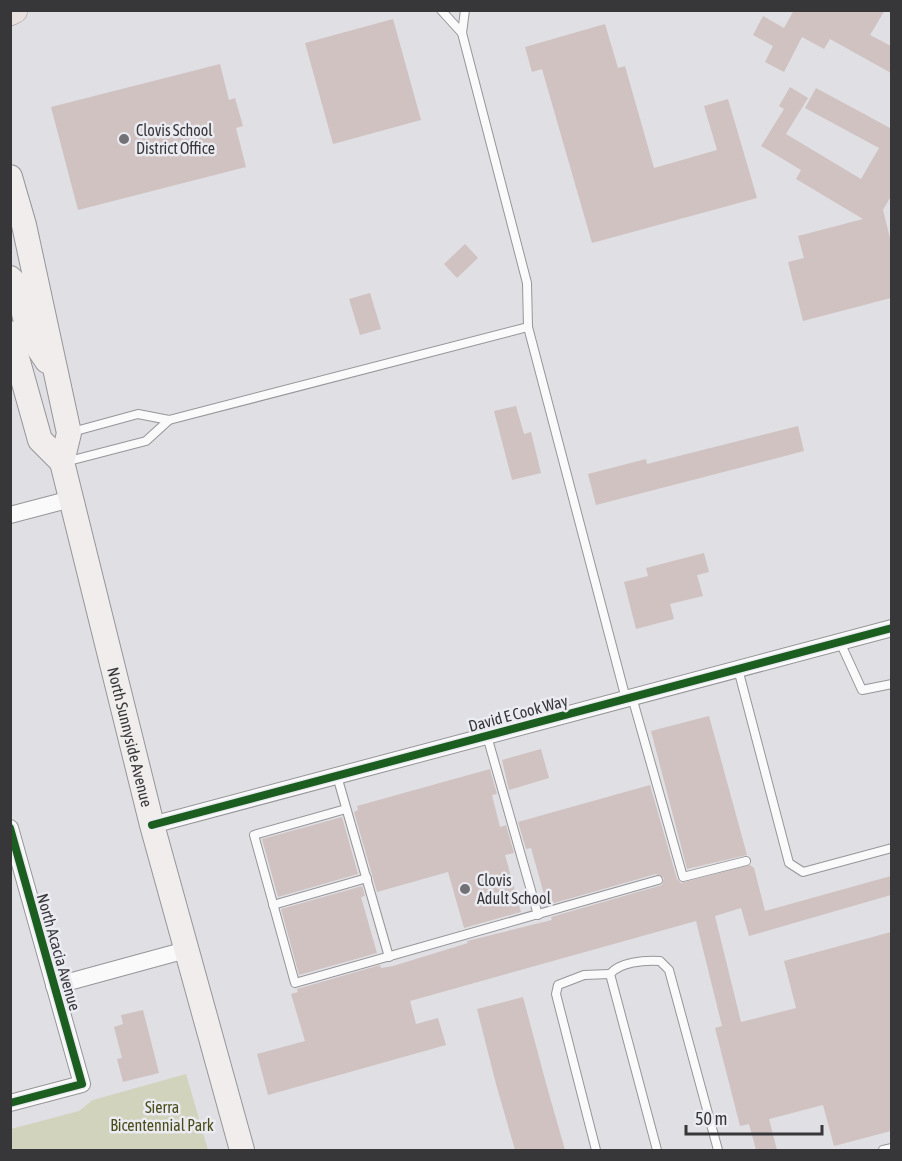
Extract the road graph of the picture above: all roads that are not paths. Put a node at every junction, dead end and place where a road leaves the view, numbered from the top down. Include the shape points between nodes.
1 (441, 10) edge
2 (465, 10) edge
3 (462, 33) junction
4 (10, 177) edge
5 (10, 278) edge
6 (528, 327) junction
7 (10, 333) edge
8 (55, 374) junction
9 (169, 420) junction
10 (69, 433) junction
11 (62, 462) junction
12 (71, 499) junction
13 (10, 515) edge
14 (891, 628) edge
15 (840, 642) junction
16 (738, 669) junction
17 (891, 684) edge
18 (629, 698) junction
19 (487, 736) junction
20 (337, 776) junction
21 (346, 809) junction
22 (152, 825) junction
23 (10, 828) edge
24 (891, 848) edge
25 (746, 861) dead end
26 (16, 874) edge
27 (367, 878) junction
28 (658, 880) dead end
29 (273, 905) junction
30 (538, 915) junction
31 (186, 950) junction
32 (389, 957) junction
33 (610, 974) junction
34 (54, 986) junction
35 (10, 1103) edge
36 (891, 1148) edge
37 (242, 1150) edge
38 (596, 1150) edge
39 (657, 1150) edge
40 (718, 1150) edge
41 (883, 1150) edge

1 - 3 lane
2 - 3 lane
3 - 6 lane via 527,283
4 - 8 main road, North Sunnyside Avenue
5 - 8 main road via 17,285 29,334
6 - 9 lane
6 - 18 lane
7 - 11 main road via 40,440
8 - 10 main road, North Sunnyside Avenue
9 - 10 lane via 138,414
9 - 11 lane via 146,441
10 - 11 main road, North Sunnyside Avenue
11 - 12 main road, North Sunnyside Avenue
12 - 13 street
12 - 22 main road, North Sunnyside Avenue
14 - 15 street, David E Cook Way
15 - 16 street, David E Cook Way
15 - 17 lane via 862,690
16 - 18 street, David E Cook Way
16 - 24 lane via 789,863 803,872
18 - 19 street, David E Cook Way
18 - 25 lane via 683,877
19 - 20 street, David E Cook Way
19 - 30 lane
20 - 21 lane
20 - 22 street, David E Cook Way
21 - 27 lane
21 - 29 lane via 254,835
22 - 31 main road, North Sunnyside Avenue
23 - 26 street, North Acacia Avenue
26 - 34 street, North Acacia Avenue
27 - 29 lane
27 - 32 lane
28 - 30 lane
29 - 32 lane via 295,983
30 - 32 lane
31 - 34 street
31 - 37 main road, North Sunnyside Avenue
33 - 38 lane via 584,975 558,985 556,994
33 - 39 lane
33 - 40 lane via 615,968 646,960 660,961 669,970
34 - 35 street, North Acacia Avenue via 82,1084
36 - 41 lane

